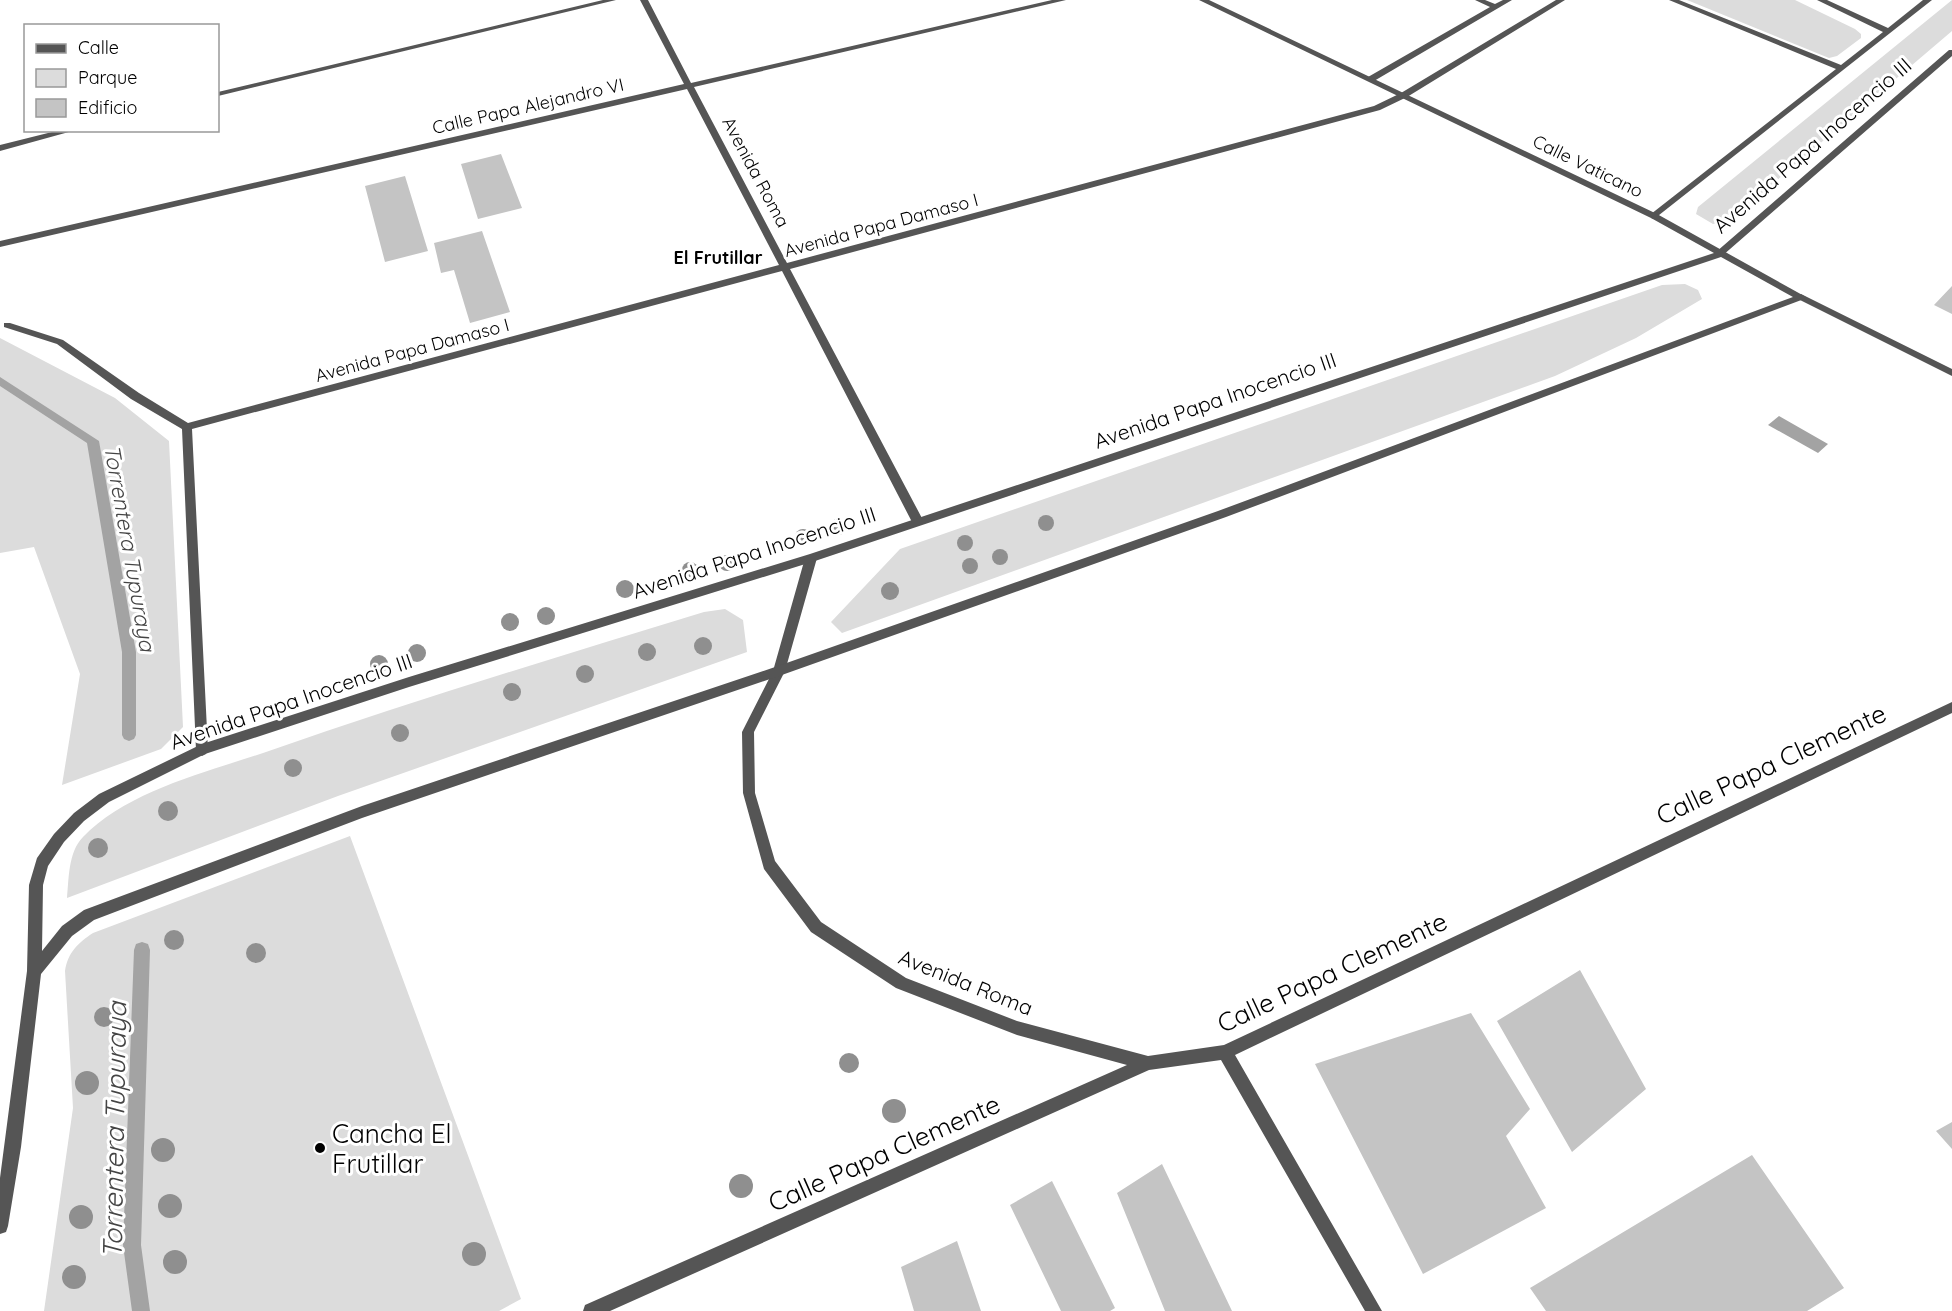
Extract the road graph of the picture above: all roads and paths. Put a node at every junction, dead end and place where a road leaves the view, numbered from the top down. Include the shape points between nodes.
1 (612, 0) edge
2 (644, 0) edge
3 (1062, 0) edge
4 (1203, 0) edge
5 (1479, 0) edge
6 (1508, 0) edge
7 (1561, 0) edge
8 (1673, 0) edge
9 (1821, 0) edge
10 (1928, 0) edge
11 (1496, 7) junction
12 (1888, 31) junction
13 (1952, 52) edge
14 (1841, 68) junction
15 (1371, 79) junction
16 (689, 86) junction
17 (219, 94) edge
18 (1404, 95) junction
19 (64, 132) edge
20 (0, 148) edge
21 (1654, 216) junction
22 (0, 244) edge
23 (1719, 254) junction
24 (785, 268) junction
25 (1801, 297) junction
26 (6, 325) dead end
27 (1952, 373) edge
28 (188, 427) junction
29 (918, 522) junction
30 (811, 558) junction
31 (779, 671) junction
32 (1952, 707) edge
33 (202, 750) junction
34 (34, 971) junction
35 (1225, 1052) junction
36 (1148, 1063) junction
37 (0, 1226) edge
38 (591, 1311) edge
39 (1374, 1311) edge

1 - 17 street
2 - 16 street, Avenida Roma
3 - 16 street, Calle Papa Alejandro VI
4 - 15 street, Calle Vaticano
5 - 11 street
6 - 11 street
7 - 18 street, Avenida Papa Damaso I
8 - 14 street
9 - 12 street
10 - 12 street, Avenida Papa Inocencio III
11 - 15 street
12 - 14 street, Avenida Papa Inocencio III
13 - 23 street, Avenida Papa Inocencio III
14 - 21 street, Avenida Papa Inocencio III
15 - 18 street, Calle Vaticano
16 - 22 street, Calle Papa Alejandro VI
16 - 24 street, Avenida Roma
18 - 21 street, Calle Vaticano
18 - 24 street, Avenida Papa Damaso I via 1377,108
19 - 20 street
21 - 23 street, Calle Vaticano
23 - 25 street, Calle Vaticano
23 - 29 street, Avenida Papa Inocencio III
24 - 28 street, Avenida Papa Damaso I
24 - 29 street, Avenida Roma
25 - 27 street, Calle Vaticano
25 - 31 street via 1222,514
26 - 28 street via 60,342 135,396
28 - 33 street
29 - 30 street, Avenida Papa Inocencio III
30 - 31 street, Avenida Roma
30 - 33 street, Avenida Papa Inocencio III
31 - 34 street via 354,815 89,915 67,931
31 - 36 street, Avenida Roma via 748,732 749,793 769,864 816,927 902,982 1017,1028
32 - 35 street, Calle Papa Clemente
33 - 34 street, Avenida Papa Inocencio III via 104,798 59,838 42,863 36,885
34 - 37 street, Avenida Papa Inocencio III
35 - 36 street, Calle Papa Clemente
35 - 39 street
36 - 38 street, Calle Papa Clemente

